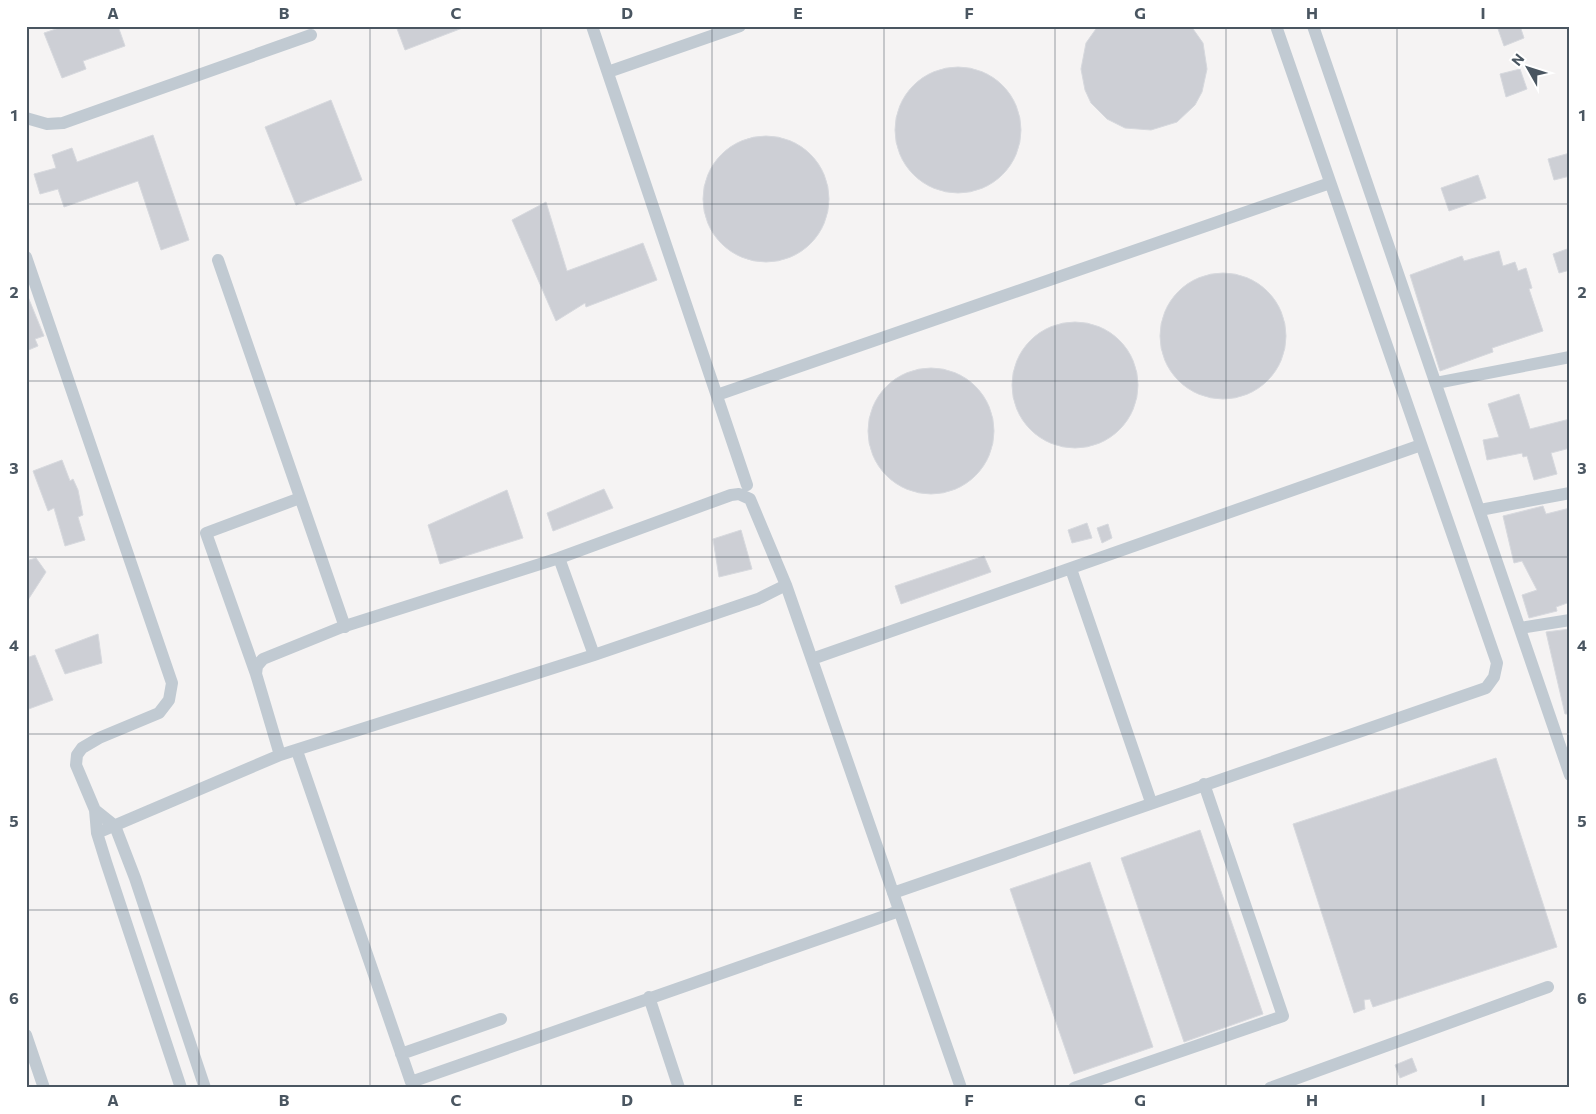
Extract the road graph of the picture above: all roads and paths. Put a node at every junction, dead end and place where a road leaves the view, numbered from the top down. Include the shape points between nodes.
1 (592, 26) edge
2 (740, 26) edge
3 (1276, 26) edge
4 (1313, 26) edge
5 (311, 35) dead end
6 (608, 72) junction
7 (26, 118) edge
8 (1330, 183) junction
9 (26, 257) edge
10 (218, 260) dead end
11 (1570, 357) edge
12 (1436, 383) junction
13 (717, 395) junction
14 (1421, 445) junction
15 (747, 485) dead end
16 (1570, 493) edge
17 (300, 498) junction
18 (1480, 510) junction
19 (560, 558) junction
20 (1071, 569) junction
21 (786, 585) junction
22 (1570, 620) edge
23 (345, 627) junction
24 (1520, 628) junction
25 (594, 655) junction
26 (812, 659) junction
27 (256, 674) junction
28 (1565, 748) edge
29 (297, 750) junction
30 (280, 756) junction
31 (1570, 775) edge
32 (1204, 784) junction
33 (1151, 802) junction
34 (95, 810) junction
35 (115, 826) junction
36 (97, 833) junction
37 (893, 893) junction
38 (899, 911) junction
39 (1548, 987) dead end
40 (649, 997) junction
41 (501, 1019) dead end
42 (26, 1035) edge
43 (401, 1054) junction
44 (423, 1083) edge
45 (44, 1088) edge
46 (181, 1088) edge
47 (205, 1088) edge
48 (679, 1088) edge
49 (961, 1088) edge
50 (1074, 1088) edge
51 (1270, 1088) edge

1 - 6 street
2 - 6 street
3 - 8 street
4 - 12 street
5 - 7 street via 63,123 47,124
6 - 13 street
8 - 13 street
8 - 14 street
9 - 34 street via 172,683 169,700 159,713 99,738 77,755 76,764
10 - 17 street
11 - 12 street
12 - 18 street
13 - 15 street
14 - 20 street
14 - 32 street via 1497,663 1494,677 1486,688
16 - 18 street
17 - 23 street
17 - 27 street via 206,533
18 - 24 street
19 - 21 street via 739,494 750,499
19 - 23 street
19 - 25 street
20 - 26 street
20 - 33 street
21 - 25 street via 758,598
21 - 26 street
22 - 24 street
23 - 27 street via 263,659
24 - 28 street
25 - 29 street
26 - 37 street
27 - 30 street
28 - 31 street
29 - 30 street
29 - 43 street
30 - 35 street
32 - 33 street
32 - 50 street via 1283,1016
33 - 37 street
34 - 35 street
34 - 36 street
35 - 36 street
35 - 47 street
36 - 46 street
37 - 38 street
38 - 40 street
38 - 49 street
39 - 51 street
40 - 44 street
40 - 48 street
41 - 43 street
42 - 45 street
43 - 44 street via 411,1082

